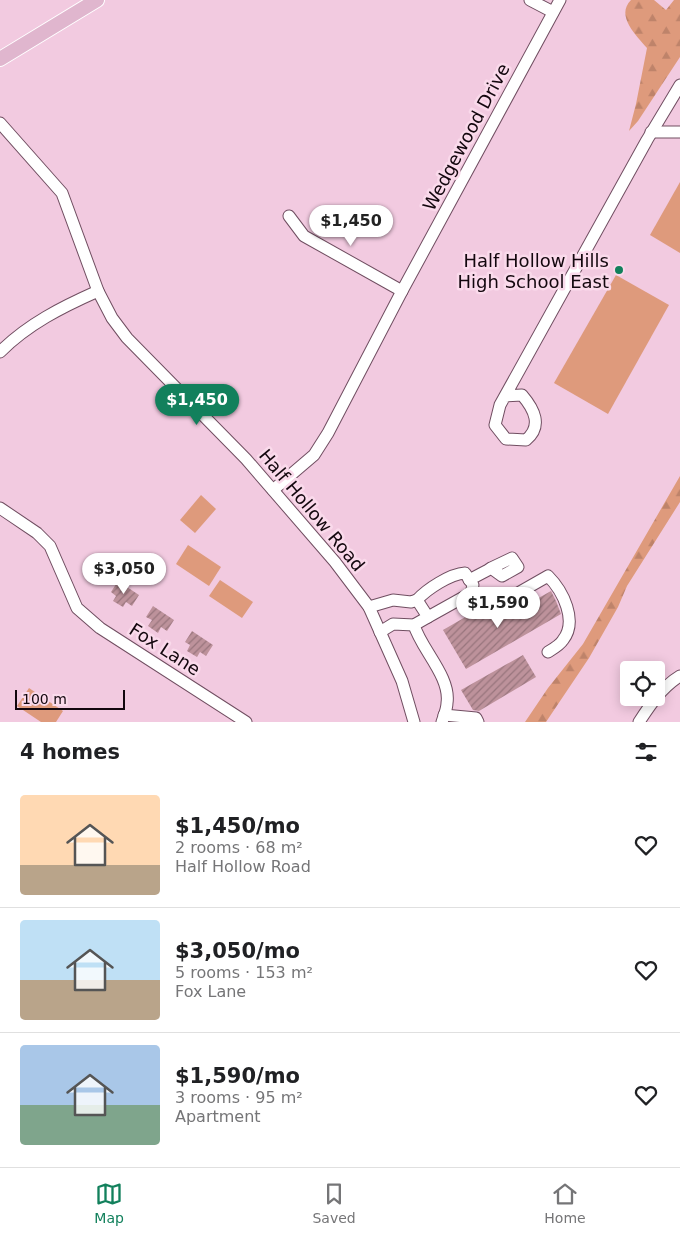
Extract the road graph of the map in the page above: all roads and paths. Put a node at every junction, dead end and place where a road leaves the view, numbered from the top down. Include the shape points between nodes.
1 (97, 0) edge
2 (530, 0) edge
3 (560, 0) edge
4 (553, 12) junction
5 (0, 58) edge
6 (679, 88) edge
7 (0, 123) edge
8 (652, 132) junction
9 (680, 132) edge
10 (289, 216) dead end
11 (98, 291) junction
12 (402, 291) junction
13 (0, 352) edge
14 (505, 396) dead end
15 (274, 490) junction
16 (0, 508) edge
17 (491, 568) dead end
18 (469, 580) junction
19 (471, 593) junction
20 (417, 600) junction
21 (369, 608) junction
22 (428, 617) junction
23 (414, 625) junction
24 (380, 632) junction
25 (548, 652) dead end
26 (680, 676) edge
27 (443, 718) edge
28 (246, 722) edge
29 (414, 722) edge
30 (478, 722) edge
31 (639, 722) edge

1 - 5 main road
2 - 4 street
3 - 4 street, Wedgewood Drive
4 - 12 street, Wedgewood Drive
6 - 8 street
7 - 11 street, Half Hollow Road via 62,193
8 - 9 street
8 - 14 street
10 - 12 street via 304,236
11 - 13 street via 44,318 19,334
11 - 15 street, Half Hollow Road via 127,338
12 - 15 street, Wedgewood Drive via 314,455
15 - 21 street, Half Hollow Road
16 - 28 street, Fox Lane via 50,546 77,608 100,628
17 - 18 street
18 - 19 street
18 - 20 street via 465,573 458,574
19 - 22 street
19 - 25 street via 484,600 498,597 506,600 548,576 564,596 569,632
20 - 21 street via 393,600
20 - 22 street
21 - 24 street, Half Hollow Road
22 - 23 street
23 - 24 street via 393,624
23 - 27 street via 417,636 444,681 448,702
24 - 29 street, Half Hollow Road via 402,681
26 - 31 street via 662,691
27 - 30 street via 476,718

